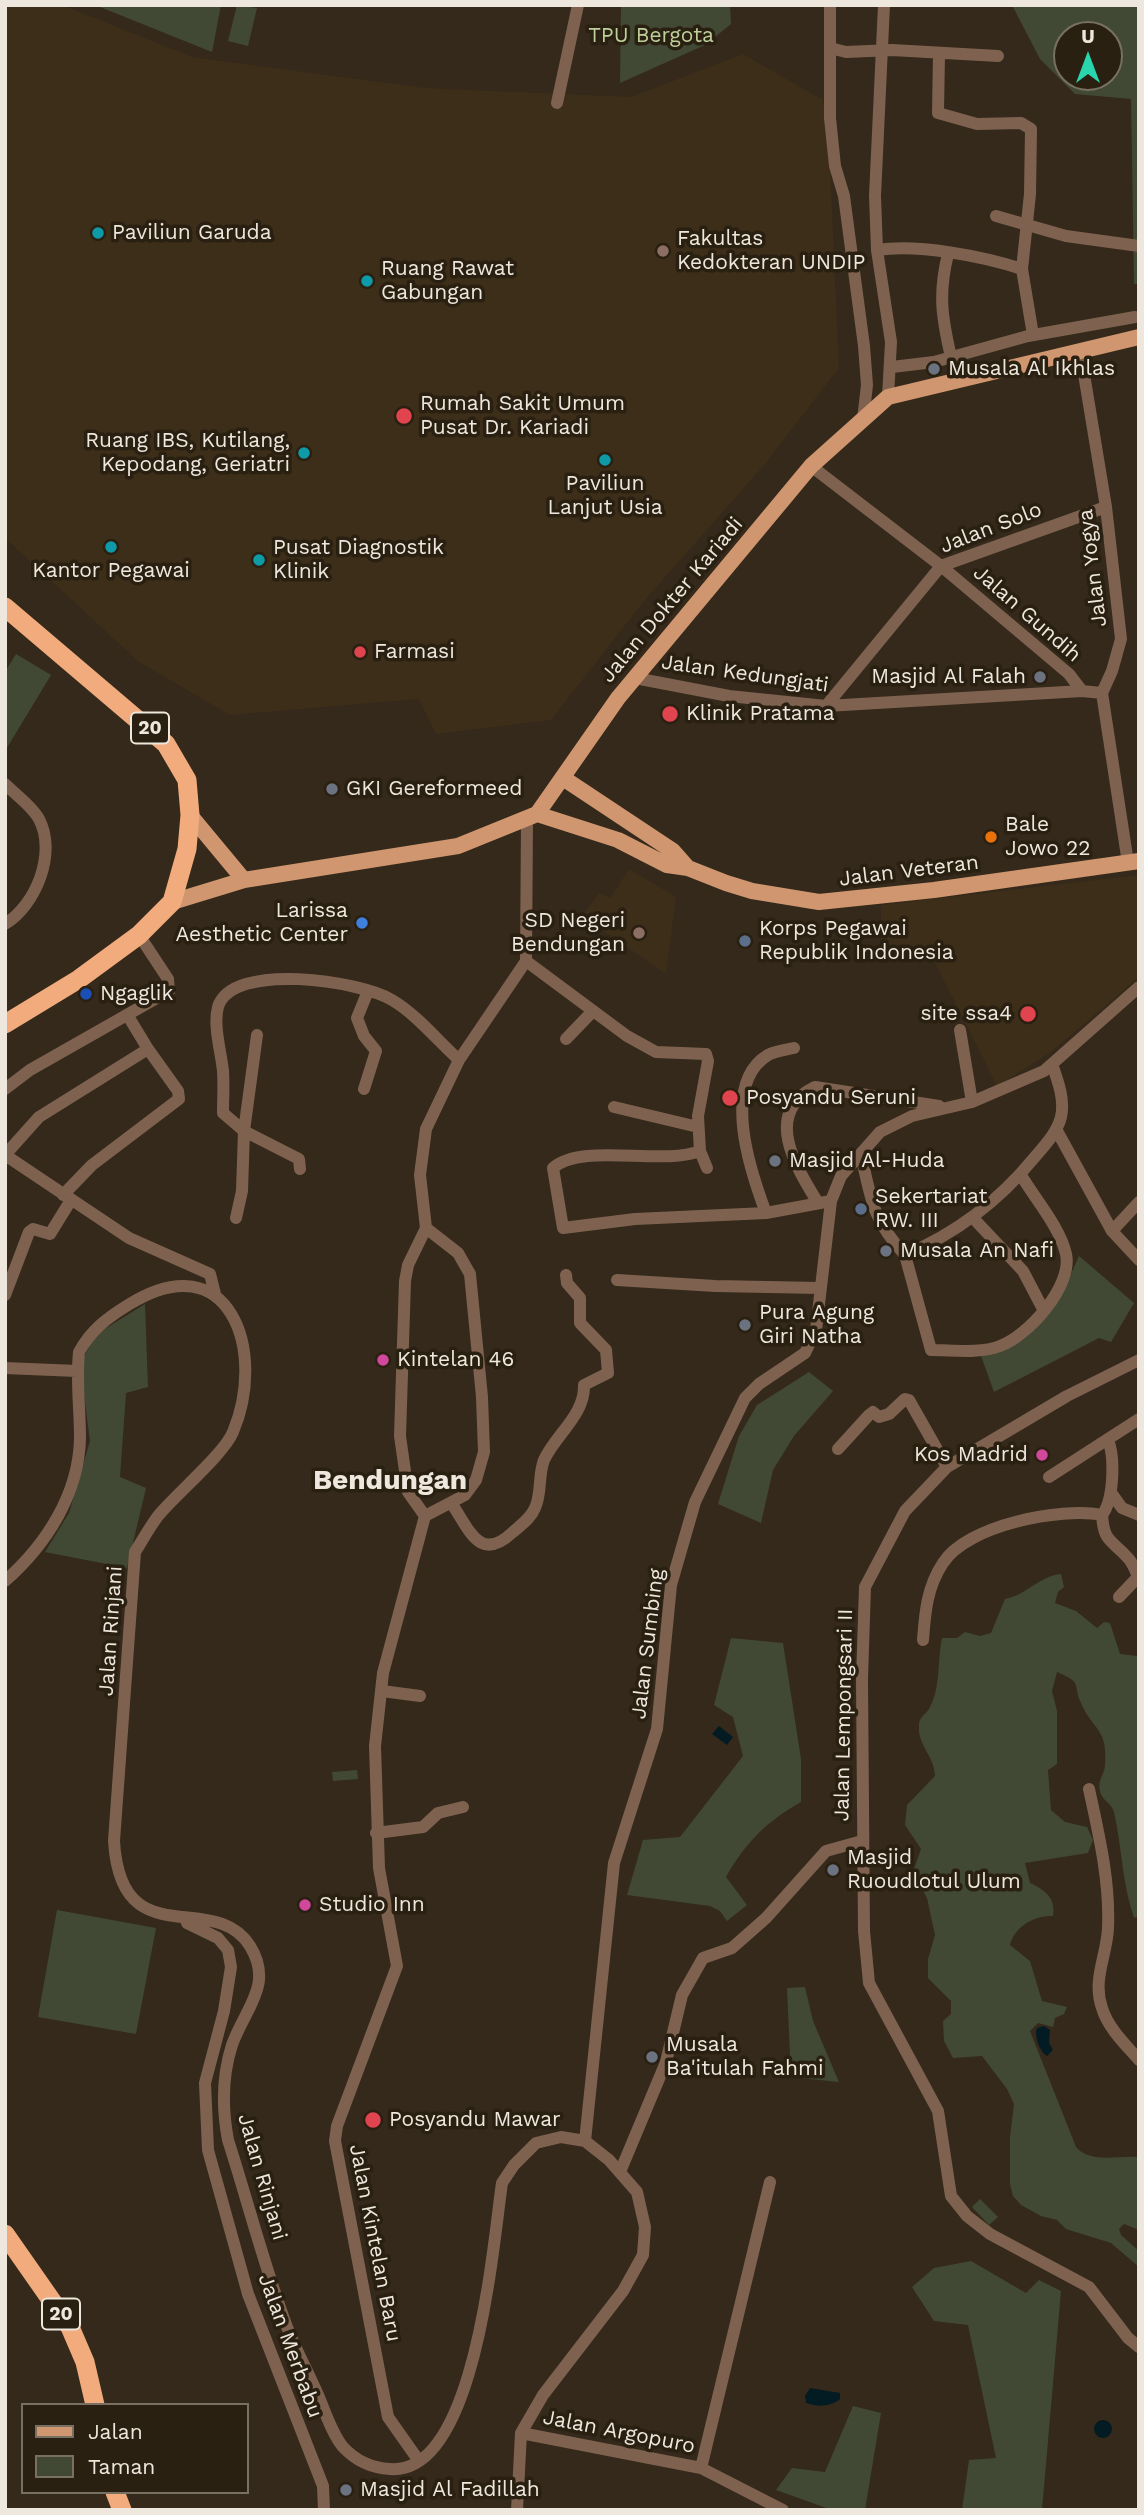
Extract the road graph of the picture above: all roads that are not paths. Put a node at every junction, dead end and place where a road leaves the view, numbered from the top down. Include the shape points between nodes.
1 (578, 5) edge
2 (830, 5) edge
3 (884, 5) edge
4 (830, 48) junction
5 (882, 50) junction
6 (939, 54) junction
7 (998, 56) dead end
8 (557, 103) dead end
9 (996, 216) dead end
10 (1028, 224) junction
11 (1139, 246) edge
12 (877, 250) junction
13 (948, 254) junction
14 (1022, 269) junction
15 (1135, 317) dead end
16 (1033, 335) junction
17 (1139, 337) edge
18 (1080, 350) junction
19 (951, 357) junction
20 (892, 367) junction
21 (888, 397) junction
22 (863, 420) junction
23 (811, 466) junction
24 (1106, 507) junction
25 (941, 566) junction
26 (5, 607) edge
27 (635, 678) junction
28 (1082, 691) junction
29 (1102, 693) junction
30 (825, 706) junction
31 (563, 778) junction
32 (5, 784) edge
33 (190, 815) junction
34 (532, 817) junction
35 (1133, 862) edge
36 (688, 868) junction
37 (244, 880) junction
38 (172, 902) junction
39 (5, 924) edge
40 (139, 935) junction
41 (526, 961) junction
42 (1139, 986) edge
43 (368, 991) junction
44 (592, 1012) junction
45 (128, 1016) junction
46 (5, 1024) edge
47 (960, 1030) dead end
48 (257, 1035) dead end
49 (566, 1038) dead end
50 (794, 1048) dead end
51 (148, 1049) junction
52 (459, 1060) junction
53 (1052, 1064) junction
54 (5, 1089) edge
55 (364, 1089) dead end
56 (972, 1102) junction
57 (614, 1107) dead end
58 (958, 1107) junction
59 (698, 1127) junction
60 (1056, 1129) junction
61 (244, 1131) junction
62 (700, 1151) junction
63 (861, 1154) junction
64 (707, 1168) dead end
65 (300, 1169) dead end
66 (1021, 1175) junction
67 (67, 1198) junction
68 (824, 1202) junction
69 (1139, 1202) edge
70 (766, 1213) junction
71 (236, 1217) dead end
72 (974, 1219) junction
73 (426, 1228) junction
74 (1112, 1231) junction
75 (905, 1255) junction
76 (1139, 1260) edge
77 (566, 1275) dead end
78 (617, 1280) dead end
79 (820, 1287) junction
80 (215, 1294) junction
81 (5, 1295) edge
82 (1044, 1311) junction
83 (1139, 1360) edge
84 (5, 1368) edge
85 (77, 1371) junction
86 (1139, 1419) edge
87 (1108, 1440) junction
88 (838, 1449) dead end
89 (947, 1467) junction
90 (1049, 1477) dead end
91 (1112, 1494) junction
92 (452, 1503) junction
93 (1102, 1515) junction
94 (425, 1516) junction
95 (1139, 1516) edge
96 (1138, 1578) edge
97 (5, 1581) edge
98 (1119, 1597) dead end
99 (923, 1640) dead end
100 (382, 1691) junction
101 (420, 1696) dead end
102 (1089, 1790) dead end
103 (463, 1807) dead end
104 (376, 1833) junction
105 (862, 1841) junction
106 (169, 1916) junction
107 (224, 2011) junction
108 (247, 2013) junction
109 (1139, 2060) edge
110 (585, 2141) junction
111 (620, 2172) junction
112 (770, 2182) dead end
113 (5, 2234) edge
114 (1139, 2347) edge
115 (95, 2403) edge
116 (522, 2433) junction
117 (419, 2461) junction
118 (701, 2468) junction
119 (324, 2510) edge
120 (517, 2510) edge
121 (783, 2510) edge

1 - 8 street
2 - 4 street
3 - 5 street
4 - 5 street
4 - 22 street via 835,166 844,196 864,346 867,385
5 - 6 street
5 - 12 street
6 - 7 street
6 - 10 street via 938,113 977,124 1021,123 1031,129
9 - 10 street
10 - 11 street via 1103,243
10 - 14 street
12 - 13 street via 905,248
12 - 20 street
13 - 14 street
13 - 19 street via 940,310
14 - 16 street
15 - 16 street
16 - 19 street
17 - 18 main road, Jalan Dokter Kariadi
18 - 21 main road, Jalan Dokter Kariadi
18 - 24 street, Jalan Yogya
19 - 20 street
20 - 21 street
21 - 22 main road, Jalan Dokter Kariadi
22 - 23 main road, Jalan Dokter Kariadi
23 - 25 street, Jalan Gundih
23 - 27 main road, Jalan Dokter Kariadi
24 - 25 street, Jalan Solo
24 - 29 street, Jalan Yogya via 1121,639
25 - 28 street, Jalan Gundih via 1069,674
25 - 30 street, Jalan Solo
26 - 33 highway, 20 via 166,744 187,780
27 - 30 street, Jalan Kedungjati via 729,696
27 - 31 main road, Jalan Dokter Kariadi via 593,729
28 - 29 street, Jalan Kedungjati
28 - 30 street, Jalan Kedungjati
29 - 35 street
31 - 34 main road, Jalan Dokter Kariadi
31 - 36 main road, Jalan Veteran via 673,851
32 - 39 street via 38,817 44,849 36,890
33 - 37 main road
33 - 38 highway, 20 via 187,849
34 - 36 main road, Jalan Veteran via 618,840 667,865
34 - 37 main road via 446,849
34 - 41 street
35 - 36 main road, Jalan Veteran via 819,902 752,891
37 - 38 main road
38 - 40 highway, 20
40 - 45 street via 168,979 169,991
40 - 46 highway, 20 via 57,994
41 - 44 street
41 - 52 street
42 - 53 street, Jalan Sumbing
43 - 52 street via 396,1003
43 - 55 street via 357,1018 376,1051
43 - 61 street via 337,982 280,979 241,986 222,1000 217,1009 223,1113
44 - 49 street
44 - 59 street via 656,1052 706,1054
45 - 51 street
45 - 54 street via 30,1070
47 - 56 street
48 - 61 street
50 - 70 street via 771,1053 760,1061 742,1105 748,1166
51 - 67 street via 179,1099 92,1165
51 - 67 street via 39,1117 5,1155
52 - 73 street via 426,1129 421,1153
53 - 56 street, Jalan Sumbing via 1033,1077
53 - 60 street via 1062,1106
56 - 58 street, Jalan Sumbing
57 - 59 street
58 - 63 street, Jalan Sumbing via 898,1122 880,1132
58 - 68 street via 912,1105 815,1087 804,1093 787,1114 786,1133 804,1180
59 - 62 street
60 - 66 street
60 - 74 street
61 - 65 street via 299,1159
61 - 71 street via 244,1174
62 - 64 street
62 - 70 street via 561,1161 553,1168 563,1228 635,1219
63 - 68 street, Jalan Sumbing
63 - 75 street via 879,1224
66 - 72 street
66 - 82 street via 1066,1255 1057,1291
67 - 80 street, Jalan Rinjani via 129,1238 210,1274
67 - 81 street via 50,1234 29,1231
68 - 70 street
68 - 79 street, Jalan Sumbing
69 - 74 street
72 - 75 street
72 - 82 street via 1023,1271
73 - 92 street via 458,1253 470,1274 482,1397 484,1452 476,1480
73 - 94 street via 405,1281 400,1436 408,1492
74 - 76 street
75 - 82 street via 931,1350 981,1351 1001,1346 1020,1336
77 - 92 street via 566,1283 580,1298 580,1323 606,1350 608,1373 584,1385 581,1406 543,1463 535,1510 501,1543 483,1544
78 - 79 street
79 - 110 street, Jalan Sumbing via 816,1330 805,1353 745,1398 685,1528 668,1599 653,1751 614,1863
80 - 85 street via 192,1284 175,1284 146,1294 101,1322 79,1352
80 - 106 street, Jalan Rinjani via 237,1325 242,1343 245,1368 232,1435 158,1517 135,1552 116,1865 125,1888 150,1912
83 - 89 street, Jalan Lempongsari II via 1067,1396
84 - 85 street
85 - 97 street via 80,1439 69,1492 47,1536
86 - 87 street
87 - 90 street
87 - 91 street
88 - 89 street via 873,1412 879,1417 889,1414 905,1399
89 - 105 street, Jalan Lempongsari II via 905,1511 865,1587
91 - 93 street
91 - 95 street via 1122,1508
92 - 94 street
93 - 96 street via 1106,1538 1130,1559
93 - 99 street via 1032,1517 974,1537 944,1560 927,1595
94 - 100 street, Jalan Kintelan Baru
96 - 98 street
100 - 101 street
100 - 104 street, Jalan Kintelan Baru via 375,1746
102 - 109 street via 1107,1882 1108,1930 1098,1982 1101,2007
103 - 104 street via 438,1813 423,1827
104 - 117 street, Jalan Kintelan Baru via 397,1966 335,2141 388,2417
105 - 111 street via 826,1851 766,1918 732,1948 703,1958 694,1969 682,1996 666,2062
105 - 114 street, Jalan Lempongsari II via 869,1983 938,2111 951,2196 990,2234 1089,2287
106 - 107 street, Jalan Merbabu via 218,1938 228,1950 231,1968
106 - 108 street, Jalan Rinjani via 236,1929 249,1944 261,1984
107 - 108 street
107 - 119 street, Jalan Merbabu via 205,2083 208,2150 248,2294 323,2486
108 - 117 street, Jalan Rinjani via 230,2054 223,2112 287,2328 341,2445 359,2461 377,2468 398,2470
110 - 111 street
110 - 117 street via 561,2137 536,2143 502,2183 470,2373 455,2415 435,2450
111 - 116 street via 637,2192 645,2227 643,2255 623,2291 543,2395
112 - 118 street
113 - 115 highway, 20 via 70,2327 85,2362
116 - 118 street, Jalan Argopuro
116 - 120 street
118 - 121 street, Jalan Argopuro

